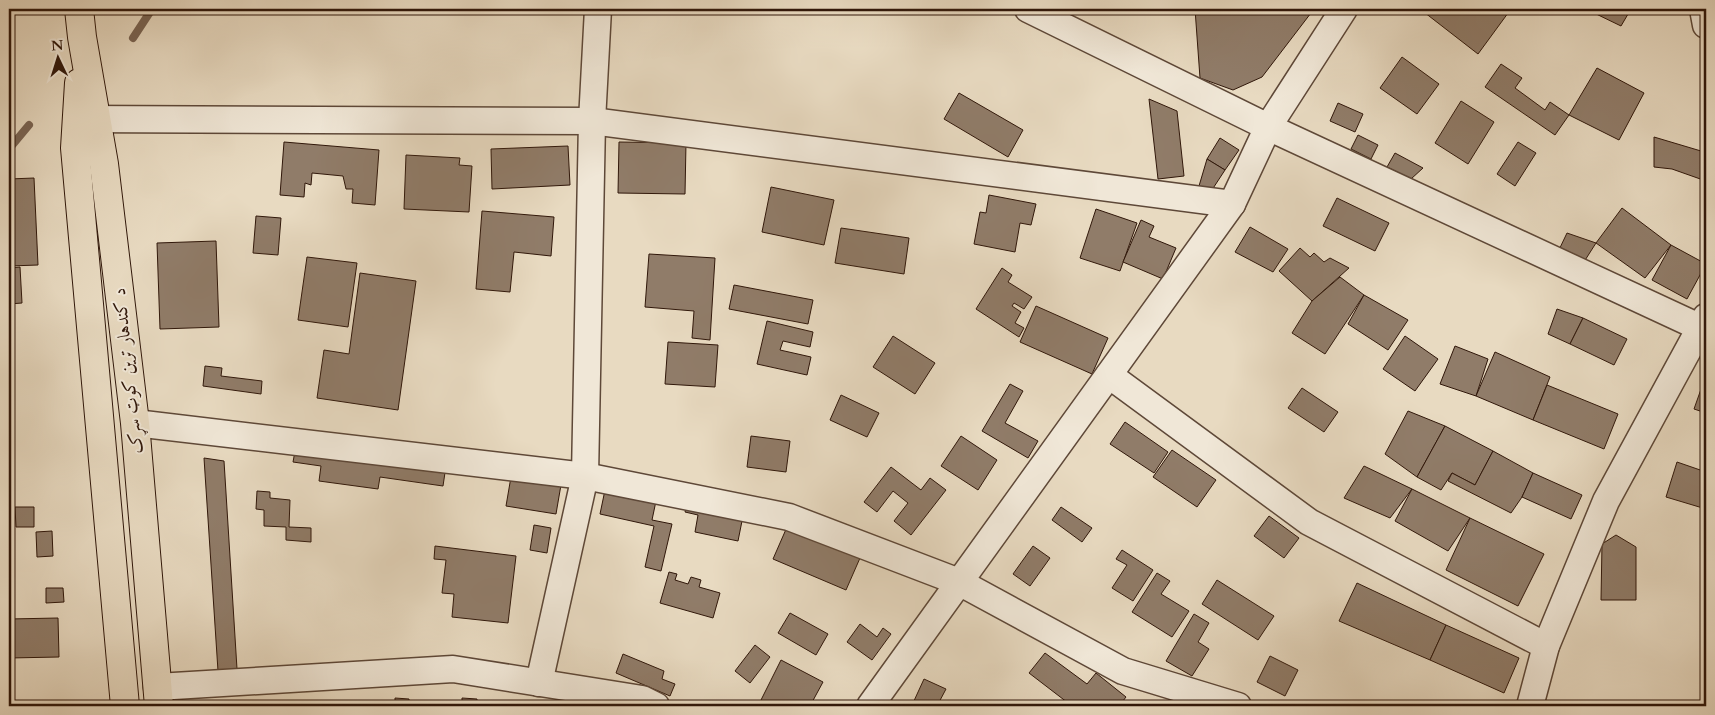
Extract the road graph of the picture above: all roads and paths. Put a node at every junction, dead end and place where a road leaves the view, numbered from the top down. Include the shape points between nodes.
1 (79, 9) edge
2 (598, 9) edge
3 (1028, 9) edge
4 (1344, 9) edge
5 (1703, 9) edge
6 (1706, 26) edge
7 (87, 119) junction
8 (592, 121) junction
9 (1268, 127) junction
10 (1232, 204) junction
11 (1703, 322) edge
12 (1109, 375) junction
13 (135, 423) junction
14 (585, 476) junction
15 (960, 582) junction
16 (1546, 646) junction
17 (539, 683) junction
18 (158, 697) edge
19 (125, 706) edge
20 (656, 706) edge
21 (870, 706) edge
22 (1238, 706) edge
23 (1530, 706) edge

1 - 7 main road, د کندهار ترين کوټ سړک
2 - 8 street
3 - 9 street
4 - 9 street
5 - 6 street
7 - 8 street
7 - 13 main road, د کندهار ترين کوټ سړک via 104,164
7 - 19 main road, د کندهار ترين کوټ سړک via 75,148
8 - 10 street
8 - 14 street
9 - 10 street
9 - 11 street
10 - 12 street
11 - 16 street via 1606,501
12 - 15 street
12 - 16 street via 1308,522
13 - 14 street
13 - 18 main road, د کندهار ترين کوټ سړک
14 - 15 street via 789,517
14 - 17 street
15 - 21 street
15 - 22 street via 1123,671
16 - 23 street
17 - 18 street via 453,670
17 - 20 street via 642,699

